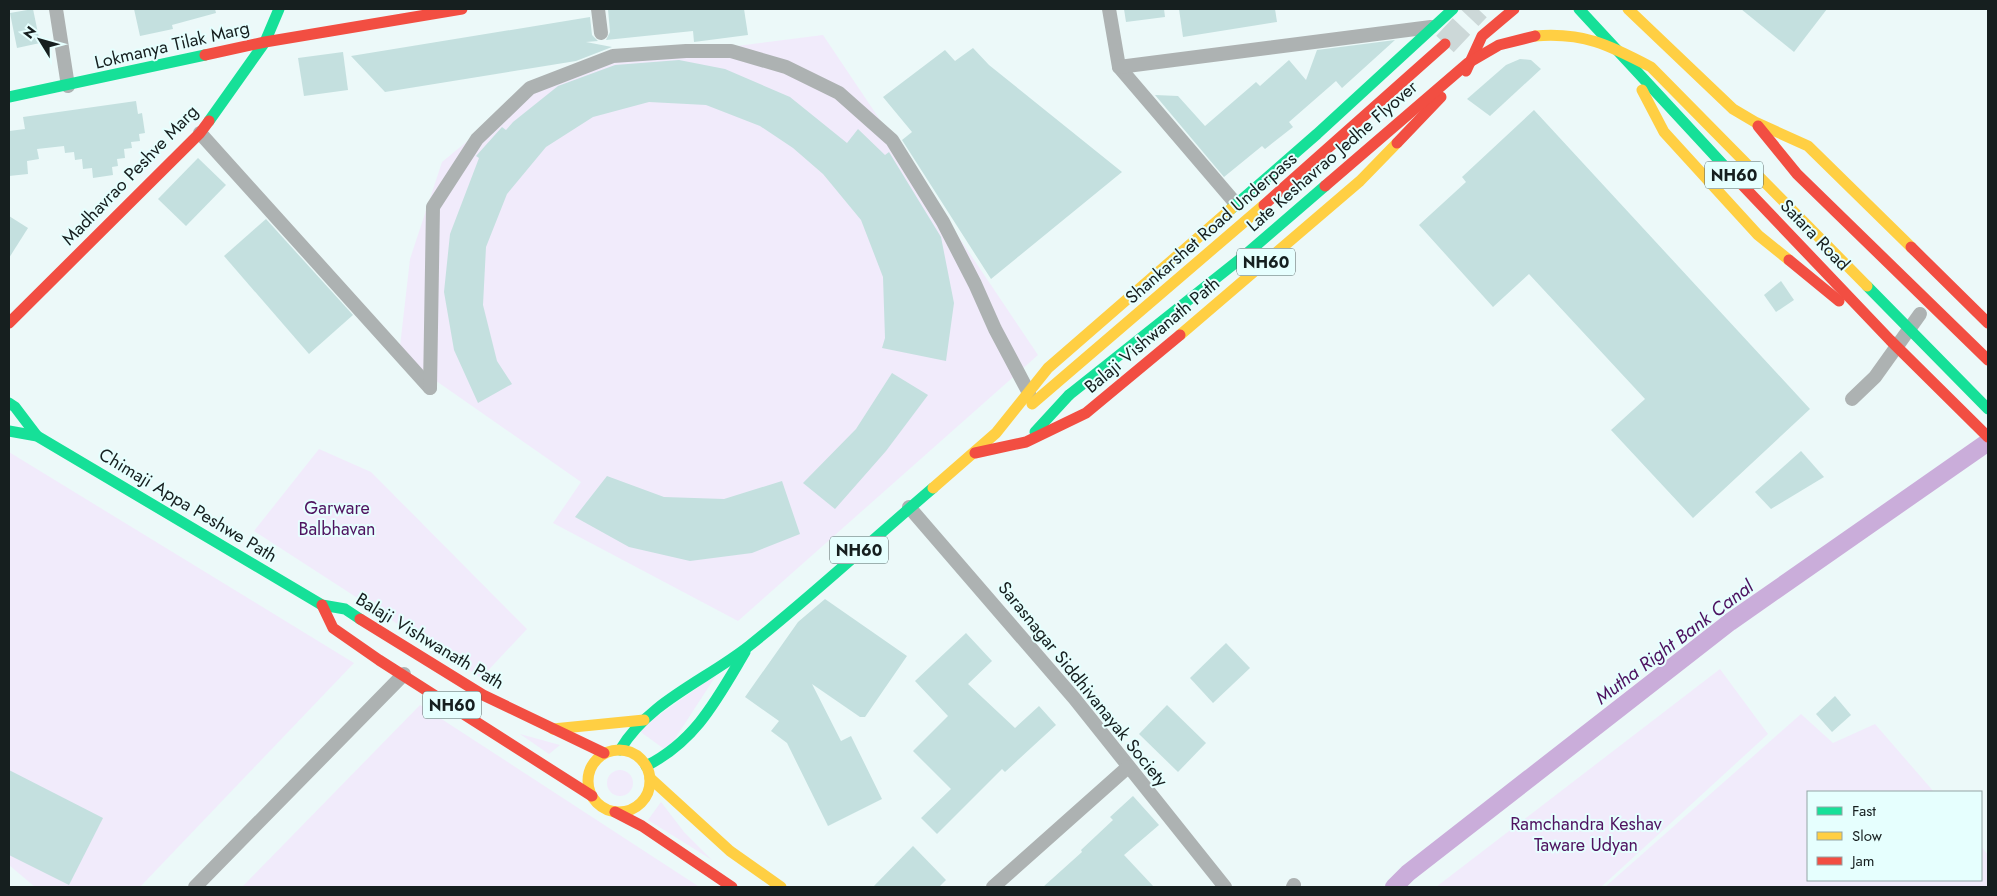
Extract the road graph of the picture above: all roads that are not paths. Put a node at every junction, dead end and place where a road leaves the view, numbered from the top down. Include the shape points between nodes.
1 (56, 9) edge
2 (279, 9) edge
3 (462, 9) edge
4 (598, 9) edge
5 (1109, 9) edge
6 (1453, 9) edge
7 (1514, 9) edge
8 (1579, 9) edge
9 (1626, 9) edge
10 (1652, 17) dead end
11 (1435, 26) junction
12 (1631, 27) dead end
13 (602, 33) dead end
14 (1659, 41) junction
15 (265, 42) junction
16 (1445, 44) tunnel mouth
17 (1642, 51) dead end
18 (1629, 64) junction
19 (1119, 67) junction
20 (1651, 68) junction
21 (1466, 71) junction
22 (68, 86) junction
23 (9, 97) edge
24 (1755, 122) junction
25 (200, 133) junction
26 (1237, 205) junction
27 (1920, 314) dead end
28 (9, 323) edge
29 (1988, 323) edge
30 (1893, 343) junction
31 (1988, 360) edge
32 (1028, 393) junction
33 (1852, 399) dead end
34 (9, 403) edge
35 (1988, 409) edge
36 (9, 431) edge
37 (996, 433) junction
38 (37, 436) junction
39 (1988, 437) edge
40 (1026, 442) junction
41 (971, 454) junction
42 (908, 507) junction
43 (322, 605) junction
44 (748, 647) junction
45 (404, 674) junction
46 (644, 720) junction
47 (552, 729) junction
48 (620, 750) junction
49 (604, 753) junction
50 (646, 766) junction
51 (1128, 767) junction
52 (650, 778) junction
53 (592, 796) junction
54 (615, 812) junction
55 (195, 887) edge
56 (732, 887) edge
57 (781, 887) edge
58 (993, 887) edge
59 (1225, 887) edge

1 - 22 street
2 - 15 main road, Madhavrao Peshve Marg
3 - 15 main road, Lokmanya Tilak Marg
4 - 13 street
5 - 19 street
6 - 11 main road, Balaji Vishwanath Path / NH60
7 - 21 main road, Balaji Vishwanath Path / NH60 via 1482,36
8 - 18 main road, Satara Road / NH60
9 - 12 main road
9 - 14 main road
10 - 14 main road
11 - 19 street
11 - 26 main road, Balaji Vishwanath Path / NH60
14 - 24 main road via 1733,109
15 - 22 main road, Lokmanya Tilak Marg
15 - 25 main road, Madhavrao Peshve Marg
16 - 37 main road, Shankarshet Road Underpass via 1222,243
17 - 20 main road, Late Keshavrao Jedhe Flyover
18 - 21 main road via 1584,44 1562,40 1525,41 1490,53
18 - 30 main road, Satara Road / NH60
18 - 30 main road via 1664,132 1758,235
19 - 26 street
20 - 35 main road, Late Keshavrao Jedhe Flyover, bridge
20 - 40 main road, Late Keshavrao Jedhe Flyover, bridge via 1615,47 1561,35 1512,41 1485,52 1452,75 1244,256 1069,395
21 - 40 main road, Balaji Vishwanath Path / NH60 via 1360,181 1251,276 1086,413
22 - 23 main road, Lokmanya Tilak Marg
24 - 29 main road via 1808,146
24 - 31 main road via 1797,174
25 - 28 main road, Madhavrao Peshve Marg
25 - 32 street via 430,388 433,208 477,138 530,88 613,56 730,51 786,67 839,93 892,140 943,222
26 - 32 main road, Balaji Vishwanath Path / NH60 via 1048,368
27 - 30 street
30 - 33 street via 1875,377
30 - 39 main road, Satara Road / NH60
32 - 37 main road, Balaji Vishwanath Path / NH60
34 - 38 main road, Chimaji Appa Peshwe Path / NH60
36 - 38 main road, Chimaji Appa Peshwe Path / NH60
37 - 41 main road, Balaji Vishwanath Path / NH60
38 - 43 main road, Chimaji Appa Peshwe Path / NH60
40 - 41 main road, Balaji Vishwanath Path / NH60
41 - 42 main road, Balaji Vishwanath Path / NH60
42 - 44 main road, Balaji Vishwanath Path / NH60
42 - 51 street, Sarasnagar Siddhivanayak Society via 1074,698
43 - 45 main road, NH60 via 333,628
43 - 47 main road, Balaji Vishwanath Path / NH60 via 345,609 484,695
44 - 46 main road, Balaji Vishwanath Path / NH60
44 - 50 main road, Balaji Vishwanath Path / NH60 via 690,738 672,753
45 - 53 main road, NH60
45 - 55 street
46 - 47 main road
46 - 48 main road, Balaji Vishwanath Path / NH60 via 630,733
47 - 49 main road, Balaji Vishwanath Path / NH60
48 - 49 main road
48 - 50 main road via 639,757
49 - 53 main road via 592,767 589,777
50 - 52 main road
51 - 58 street
51 - 59 street, Sarasnagar Siddhivanayak Society
52 - 54 main road via 647,794 636,807
52 - 57 main road via 730,851
53 - 54 main road, NH60 via 602,807
54 - 56 main road via 642,826

